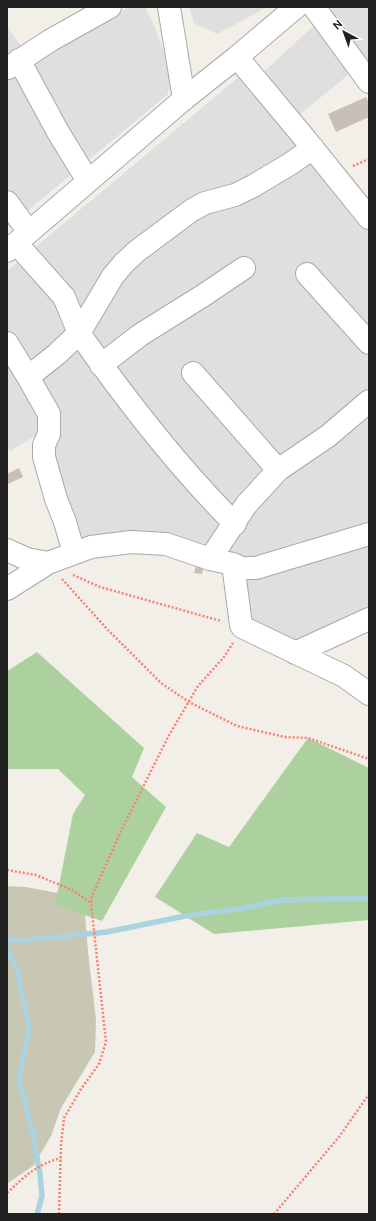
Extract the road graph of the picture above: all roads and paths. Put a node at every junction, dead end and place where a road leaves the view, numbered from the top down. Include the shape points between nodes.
1 (110, 7) edge
2 (169, 7) edge
3 (296, 7) edge
4 (314, 7) edge
5 (237, 58) junction
6 (13, 65) edge
7 (369, 82) edge
8 (184, 98) junction
9 (312, 148) junction
10 (88, 181) junction
11 (7, 202) edge
12 (369, 218) edge
13 (17, 242) edge
14 (244, 268) dead end
15 (307, 274) dead end
16 (79, 333) junction
17 (7, 343) edge
18 (369, 344) edge
19 (101, 364) junction
20 (193, 373) dead end
21 (28, 377) junction
22 (369, 401) edge
23 (278, 470) junction
24 (235, 524) junction
25 (369, 534) edge
26 (7, 550) edge
27 (74, 553) junction
28 (210, 559) junction
29 (48, 563) junction
30 (233, 564) junction
31 (7, 590) edge
32 (369, 619) edge
33 (242, 627) junction
34 (295, 653) junction
35 (369, 694) edge
36 (189, 702) junction
37 (369, 759) edge
38 (7, 870) edge
39 (91, 903) junction
40 (369, 1094) edge
41 (61, 1158) junction
42 (7, 1193) edge
43 (59, 1214) edge
44 (274, 1214) edge

1 - 6 street
2 - 8 street
3 - 5 street
4 - 7 street
5 - 8 street
5 - 9 street
6 - 10 street
8 - 10 street
9 - 12 street
9 - 16 street via 253,186 192,210 137,251 114,276
10 - 13 street
11 - 13 street
13 - 16 street via 64,297
14 - 19 street via 140,335
15 - 18 street
16 - 19 street
16 - 21 street
17 - 21 street
19 - 24 street via 161,443
20 - 23 street
21 - 27 street via 48,414 49,434 44,445 44,457
22 - 23 street via 328,436
23 - 24 street via 246,505
24 - 28 street
25 - 30 street via 256,568 242,568
26 - 29 street via 27,559
27 - 28 street via 91,547 130,542 166,544
27 - 29 street
28 - 30 street
29 - 31 street
29 - 33 path via 100,587
29 - 36 path via 107,629 161,683
30 - 33 street
32 - 34 street
33 - 34 street
33 - 36 path via 224,657 198,686
34 - 35 street via 344,676
36 - 37 path via 237,726 285,737 308,738
36 - 39 path via 168,737 121,831
38 - 39 path via 36,875 72,890
39 - 41 path via 106,1042 99,1064 81,1088 64,1118
40 - 44 path via 339,1137
41 - 42 path via 46,1162 30,1172
41 - 43 path

